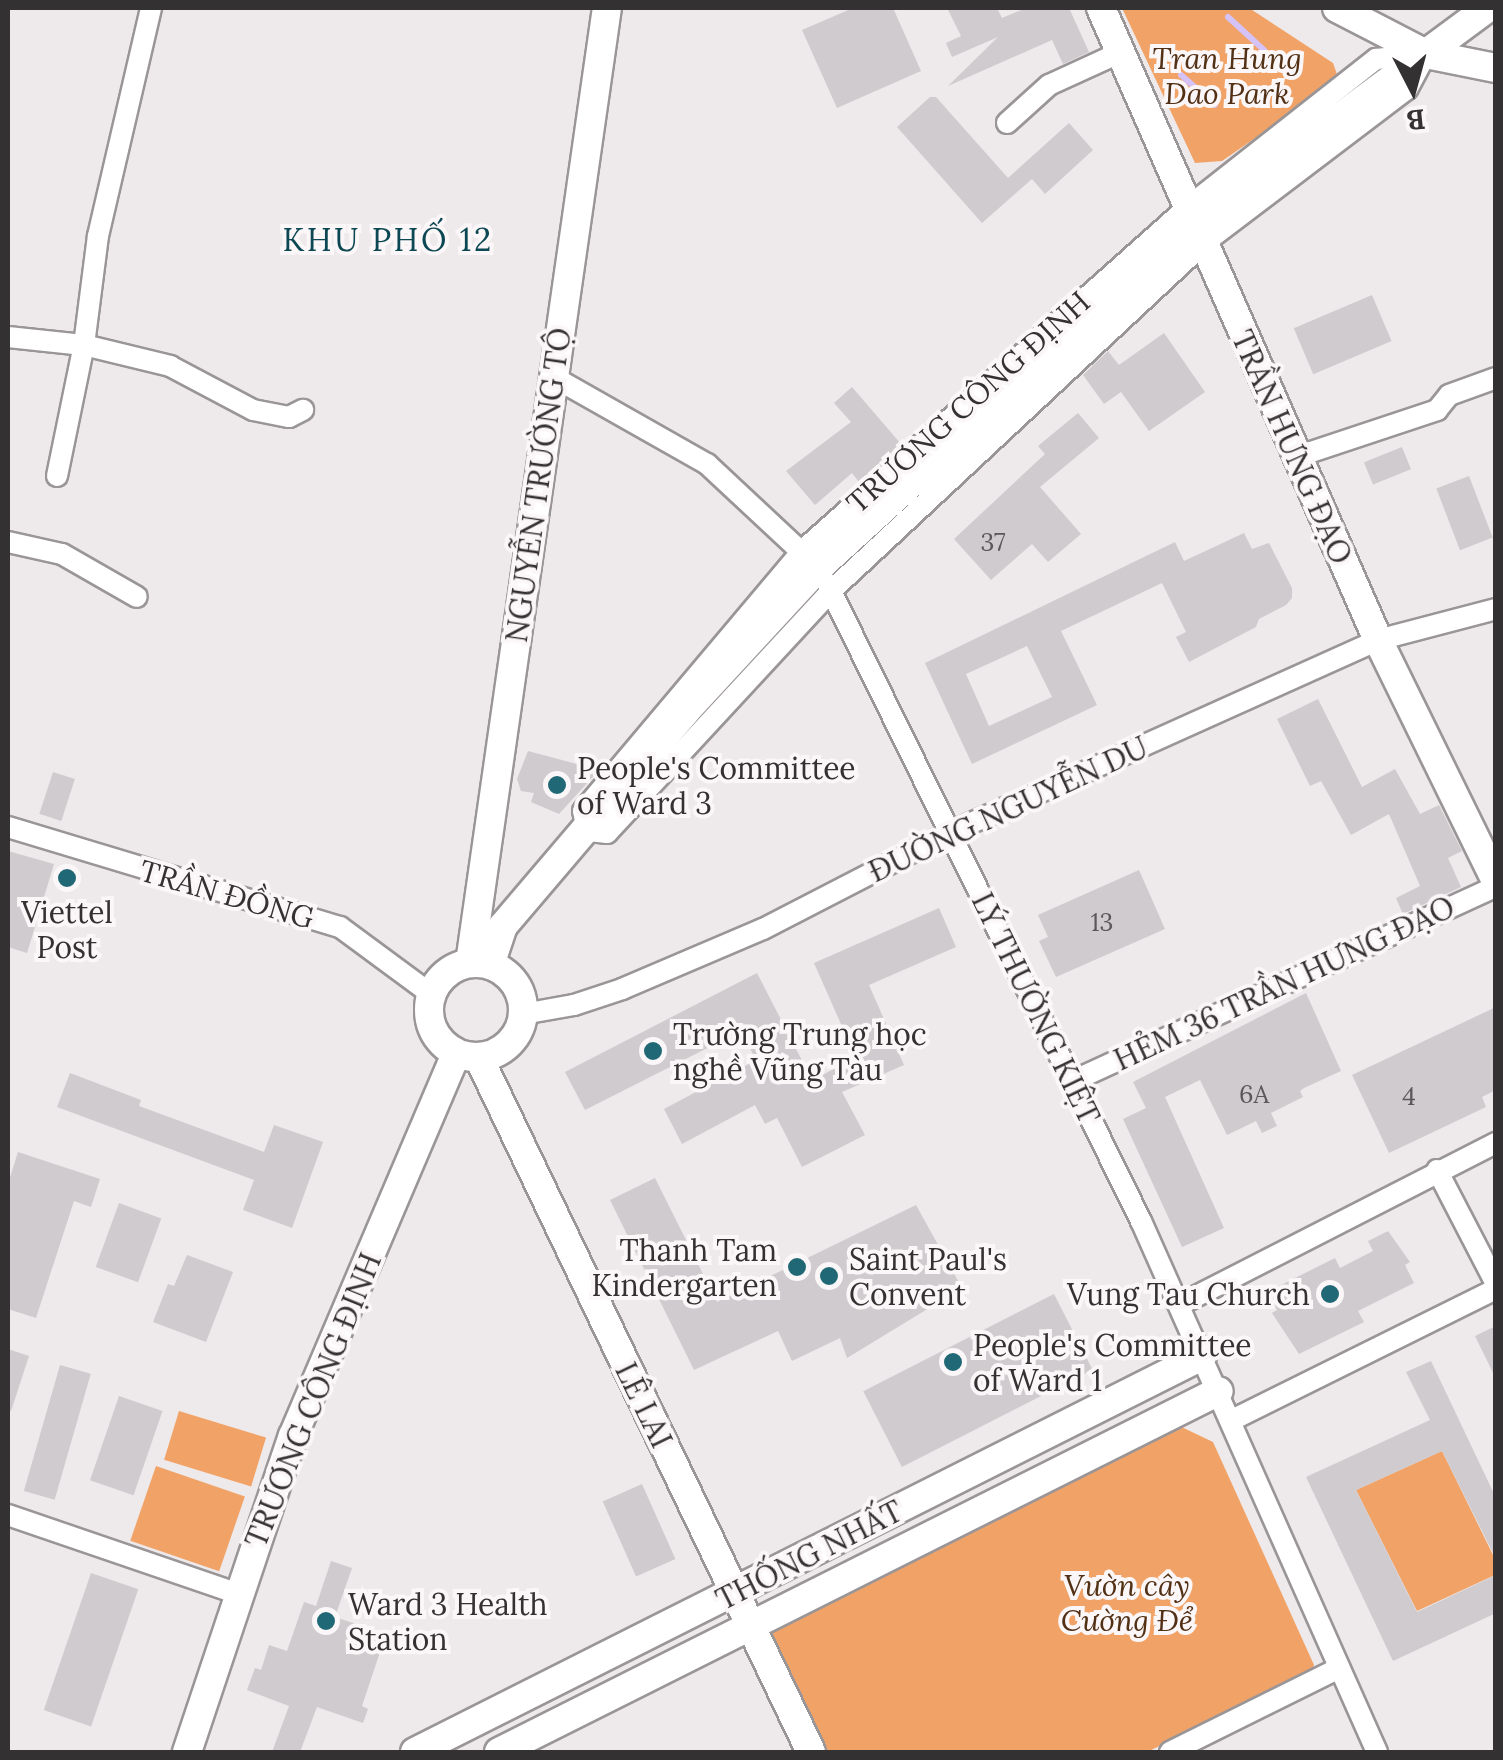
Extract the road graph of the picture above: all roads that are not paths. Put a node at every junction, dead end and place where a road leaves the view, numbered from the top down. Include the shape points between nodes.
1 (151, 8) edge
2 (607, 8) edge
3 (1101, 8) edge
4 (1338, 8) edge
5 (1488, 8) edge
6 (1121, 52) junction
7 (1426, 54) junction
8 (1496, 68) edge
9 (1006, 124) dead end
10 (1196, 224) junction
11 (8, 337) edge
12 (84, 345) junction
13 (555, 378) junction
14 (1496, 378) edge
15 (303, 410) dead end
16 (1296, 457) junction
17 (57, 476) dead end
18 (8, 542) edge
19 (818, 570) junction
20 (138, 597) dead end
21 (1496, 610) edge
22 (1378, 640) junction
23 (8, 827) edge
24 (949, 833) junction
25 (1496, 883) edge
26 (480, 964) junction
27 (430, 994) junction
28 (523, 1014) junction
29 (468, 1056) junction
30 (1072, 1081) junction
31 (1496, 1143) edge
32 (1437, 1170) junction
33 (1496, 1287) edge
34 (1179, 1304) junction
35 (1202, 1356) junction
36 (1219, 1391) junction
37 (1232, 1420) junction
38 (974, 1472) junction
39 (990, 1504) junction
40 (8, 1515) edge
41 (238, 1594) junction
42 (734, 1594) junction
43 (748, 1624) junction
44 (1339, 1668) junction
45 (187, 1752) edge
46 (417, 1752) edge
47 (499, 1752) edge
48 (811, 1752) edge
49 (1170, 1752) edge
50 (1377, 1752) edge

1 - 12 street via 98,236
2 - 13 main road, NGUYỄN TRƯỜNG TỘ
3 - 6 main road, TRẦN HƯNG ĐẠO
4 - 7 main road
5 - 7 main road
6 - 9 street via 1049,86
6 - 10 main road, TRẦN HƯNG ĐẠO
7 - 8 main road
7 - 10 main road, TRƯƠNG CÔNG ĐỊNH
10 - 16 main road, TRẦN HƯNG ĐẠO
10 - 19 main road, TRƯƠNG CÔNG ĐỊNH
11 - 12 street
12 - 15 street via 170,366 252,410 289,417
12 - 17 street
13 - 19 street, LÝ THƯỜNG KIỆT via 707,464
13 - 26 main road, NGUYỄN TRƯỜNG TỘ
14 - 16 street via 1449,394 1437,410
16 - 22 main road, TRẦN HƯNG ĐẠO
18 - 20 street via 62,554
19 - 24 street, LÝ THƯỜNG KIỆT
19 - 26 main road, TRƯƠNG CÔNG ĐỊNH via 503,926
21 - 22 street, ĐƯỜNG NGUYỄN DU
22 - 24 street, ĐƯỜNG NGUYỄN DU
22 - 25 main road, TRẦN HƯNG ĐẠO
23 - 27 street, TRẦN ĐỒNG via 340,927
24 - 28 street, ĐƯỜNG NGUYỄN DU via 746,936 606,994
24 - 30 street, LÝ THƯỜNG KIỆT
25 - 30 street, HẺM 36 TRẦN HƯNG ĐẠO
26 - 27 main road via 450,970
26 - 28 main road via 519,989
27 - 29 main road via 431,1029
28 - 29 main road via 504,1048
29 - 41 main road, TRƯƠNG CÔNG ĐỊNH via 293,1436
29 - 42 main road, LÊ LAI
30 - 34 street, LÝ THƯỜNG KIỆT
31 - 32 street
32 - 33 street
32 - 34 street
33 - 37 street
34 - 35 street, LÝ THƯỜNG KIỆT
35 - 36 street, LÝ THƯỜNG KIỆT
35 - 38 main road, THỐNG NHẤT
36 - 37 street, LÝ THƯỜNG KIỆT
36 - 39 main road, THỐNG NHẤT
37 - 44 street, LÝ THƯỜNG KIỆT
38 - 39 main road
38 - 42 main road, THỐNG NHẤT
39 - 43 main road, THỐNG NHẤT
40 - 41 street
41 - 45 main road, TRƯƠNG CÔNG ĐỊNH
42 - 43 main road, LÊ LAI
42 - 46 main road, THỐNG NHẤT
43 - 47 main road, THỐNG NHẤT
43 - 48 main road, LÊ LAI
44 - 49 street
44 - 50 street, LÝ THƯỜNG KIỆT

